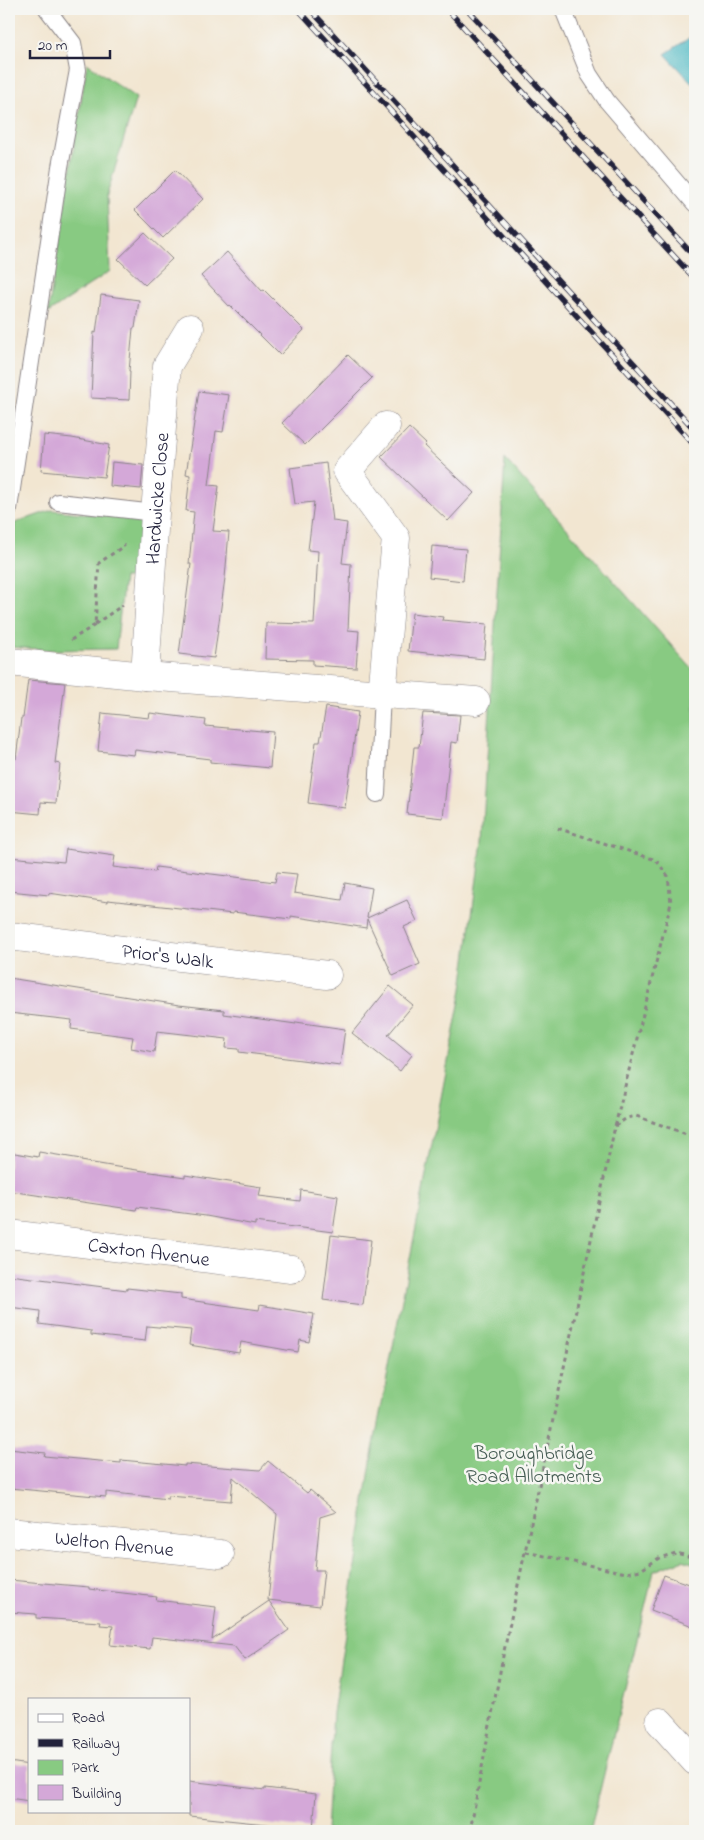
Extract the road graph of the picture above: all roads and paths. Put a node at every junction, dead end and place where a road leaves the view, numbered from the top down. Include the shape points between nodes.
1 (47, 9) edge
2 (564, 9) edge
3 (695, 204) edge
4 (190, 328) dead end
5 (386, 426) dead end
6 (58, 502) dead end
7 (9, 510) edge
8 (155, 523) junction
9 (9, 662) edge
10 (54, 666) junction
11 (145, 676) junction
12 (382, 695) junction
13 (476, 701) dead end
14 (377, 794) dead end
15 (554, 827) dead end
16 (9, 936) edge
17 (327, 975) dead end
18 (615, 1126) junction
19 (695, 1136) edge
20 (9, 1234) edge
21 (291, 1269) dead end
22 (9, 1532) edge
23 (526, 1552) junction
24 (220, 1554) dead end
25 (695, 1558) edge
26 (660, 1722) dead end
27 (695, 1761) edge
28 (470, 1831) edge

1 - 7 lane via 73,43 78,70 60,167
2 - 3 lane via 589,74 607,101
4 - 8 street, Hardwicke Close via 167,366
5 - 12 street via 348,471 396,538
6 - 8 lane
8 - 10 path via 100,563 94,625 64,645
8 - 11 street, Hardwicke Close
9 - 10 street
10 - 11 street
11 - 12 street
12 - 13 street
12 - 14 lane
15 - 18 path via 656,860 668,876 671,903
16 - 17 street, Prior's Walk
18 - 19 path via 636,1116
18 - 23 path
20 - 21 street, Caxton Avenue
22 - 24 street, Welton Avenue
23 - 25 path via 626,1573 641,1570 659,1558 676,1553
23 - 28 path
26 - 27 street

